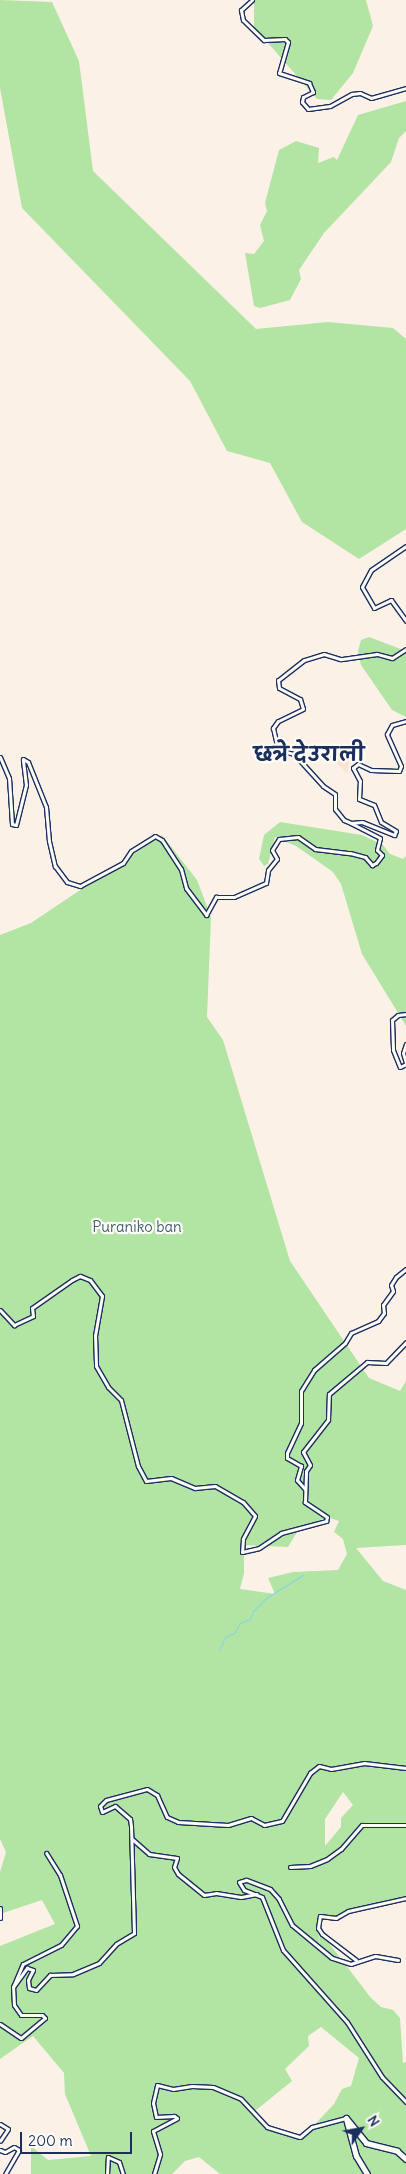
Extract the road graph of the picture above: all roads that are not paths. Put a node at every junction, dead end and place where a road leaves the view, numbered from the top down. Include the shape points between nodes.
1 (252, 0) edge
2 (406, 88) edge
3 (406, 546) edge
4 (406, 621) edge
5 (406, 649) edge
6 (406, 721) edge
7 (0, 757) edge
8 (351, 823) junction
9 (406, 1014) edge
10 (406, 1044) edge
11 (406, 1064) edge
12 (406, 1269) edge
13 (0, 1310) edge
14 (406, 1342) edge
15 (305, 1489) junction
16 (406, 1768) edge
17 (406, 1825) edge
18 (132, 1839) junction
19 (46, 1853) dead end
20 (290, 1867) dead end
21 (258, 1894) junction
22 (406, 1898) edge
23 (0, 1908) edge
24 (1, 1915) edge
25 (356, 1960) junction
26 (398, 1960) dead end
27 (13, 1988) junction
28 (0, 2024) edge
29 (406, 2102) edge
30 (346, 2118) junction
31 (0, 2124) edge
32 (0, 2141) edge
33 (0, 2150) edge
34 (406, 2159) edge
35 (5, 2174) edge
36 (107, 2174) edge
37 (123, 2174) edge
38 (154, 2174) edge
39 (368, 2174) edge

1 - 2 street via 241,10 243,20 264,40 285,39 288,42 279,73 310,83 313,92 303,97 302,102 308,109 330,106 352,94 360,93 371,98
3 - 4 street via 371,570 362,587 374,608 391,600
5 - 8 street via 392,658 377,654 340,659 324,654 304,660 278,680 279,688 300,700 303,709 278,721 273,728 278,750 294,754 323,786 333,792 335,809
6 - 8 street via 392,725 387,734 401,766 399,770 370,770 358,764 353,768 360,781 359,799 374,805 381,822 394,828 396,833 388,834 362,822
7 - 8 street via 9,778 12,824 16,825 26,785 23,759 28,762 46,807 49,841 56,866 67,882 80,886 123,863 131,851 155,836 162,840 181,869 186,888 206,915 216,897 234,897 266,883 268,870 277,859 272,850 279,839 298,837 315,849 334,854 350,853 376,863 382,855 377,850 380,838
9 - 11 street via 394,1016 392,1050 400,1067
10 - 11 street via 403,1053
12 - 15 street via 396,1276 391,1285 393,1291 383,1305 384,1313 378,1321 350,1333 345,1343 314,1370 301,1391 301,1423 287,1458 301,1466 297,1480
13 - 15 street via 14,1325 33,1316 32,1308 72,1280 80,1276 90,1280 102,1296 95,1334 96,1366 108,1387 121,1400 138,1466 146,1481 171,1478 195,1488 215,1486 243,1502 254,1516 243,1539 242,1552 259,1548 281,1533 326,1521 327,1517 305,1502
14 - 15 street via 386,1363 367,1362 329,1394 328,1420 303,1452 309,1461
16 - 18 street via 364,1763 314,1768 292,1803 289,1814 282,1821 264,1825 251,1818 228,1825 178,1822 167,1817 157,1795 147,1789 106,1800 100,1809 102,1812 115,1806 122,1810 130,1819
17 - 20 street via 362,1825 341,1849 327,1859 310,1866
18 - 21 street via 149,1854 177,1858 174,1867 178,1874 204,1895 216,1893 241,1897
18 - 27 street via 134,1933 116,1944 99,1963 82,1971 50,1975 39,1988 32,1989 28,1980 33,1970 31,1967
19 - 27 street via 60,1875 77,1926 59,1947 23,1964
21 - 25 street via 244,1890 239,1882 266,1886 280,1899 292,1925 317,1948 344,1963 351,1964
21 - 29 street via 271,1916 283,1950 347,2022 378,2072
22 - 25 street via 336,1918 320,1916 318,1928 322,1934
23 - 24 street
25 - 26 street via 375,1956
27 - 28 street via 12,1999 18,2014 42,2015 45,2018 21,2038
30 - 34 street via 366,2143 397,2151
30 - 38 street via 312,2127 300,2137 267,2127 241,2099 213,2087 173,2089 157,2085 153,2103 156,2117 177,2118 153,2131 160,2154
30 - 39 street via 356,2156
31 - 32 street via 8,2129
33 - 35 street via 6,2152 14,2147 18,2150
36 - 37 street via 107,2157 119,2162

